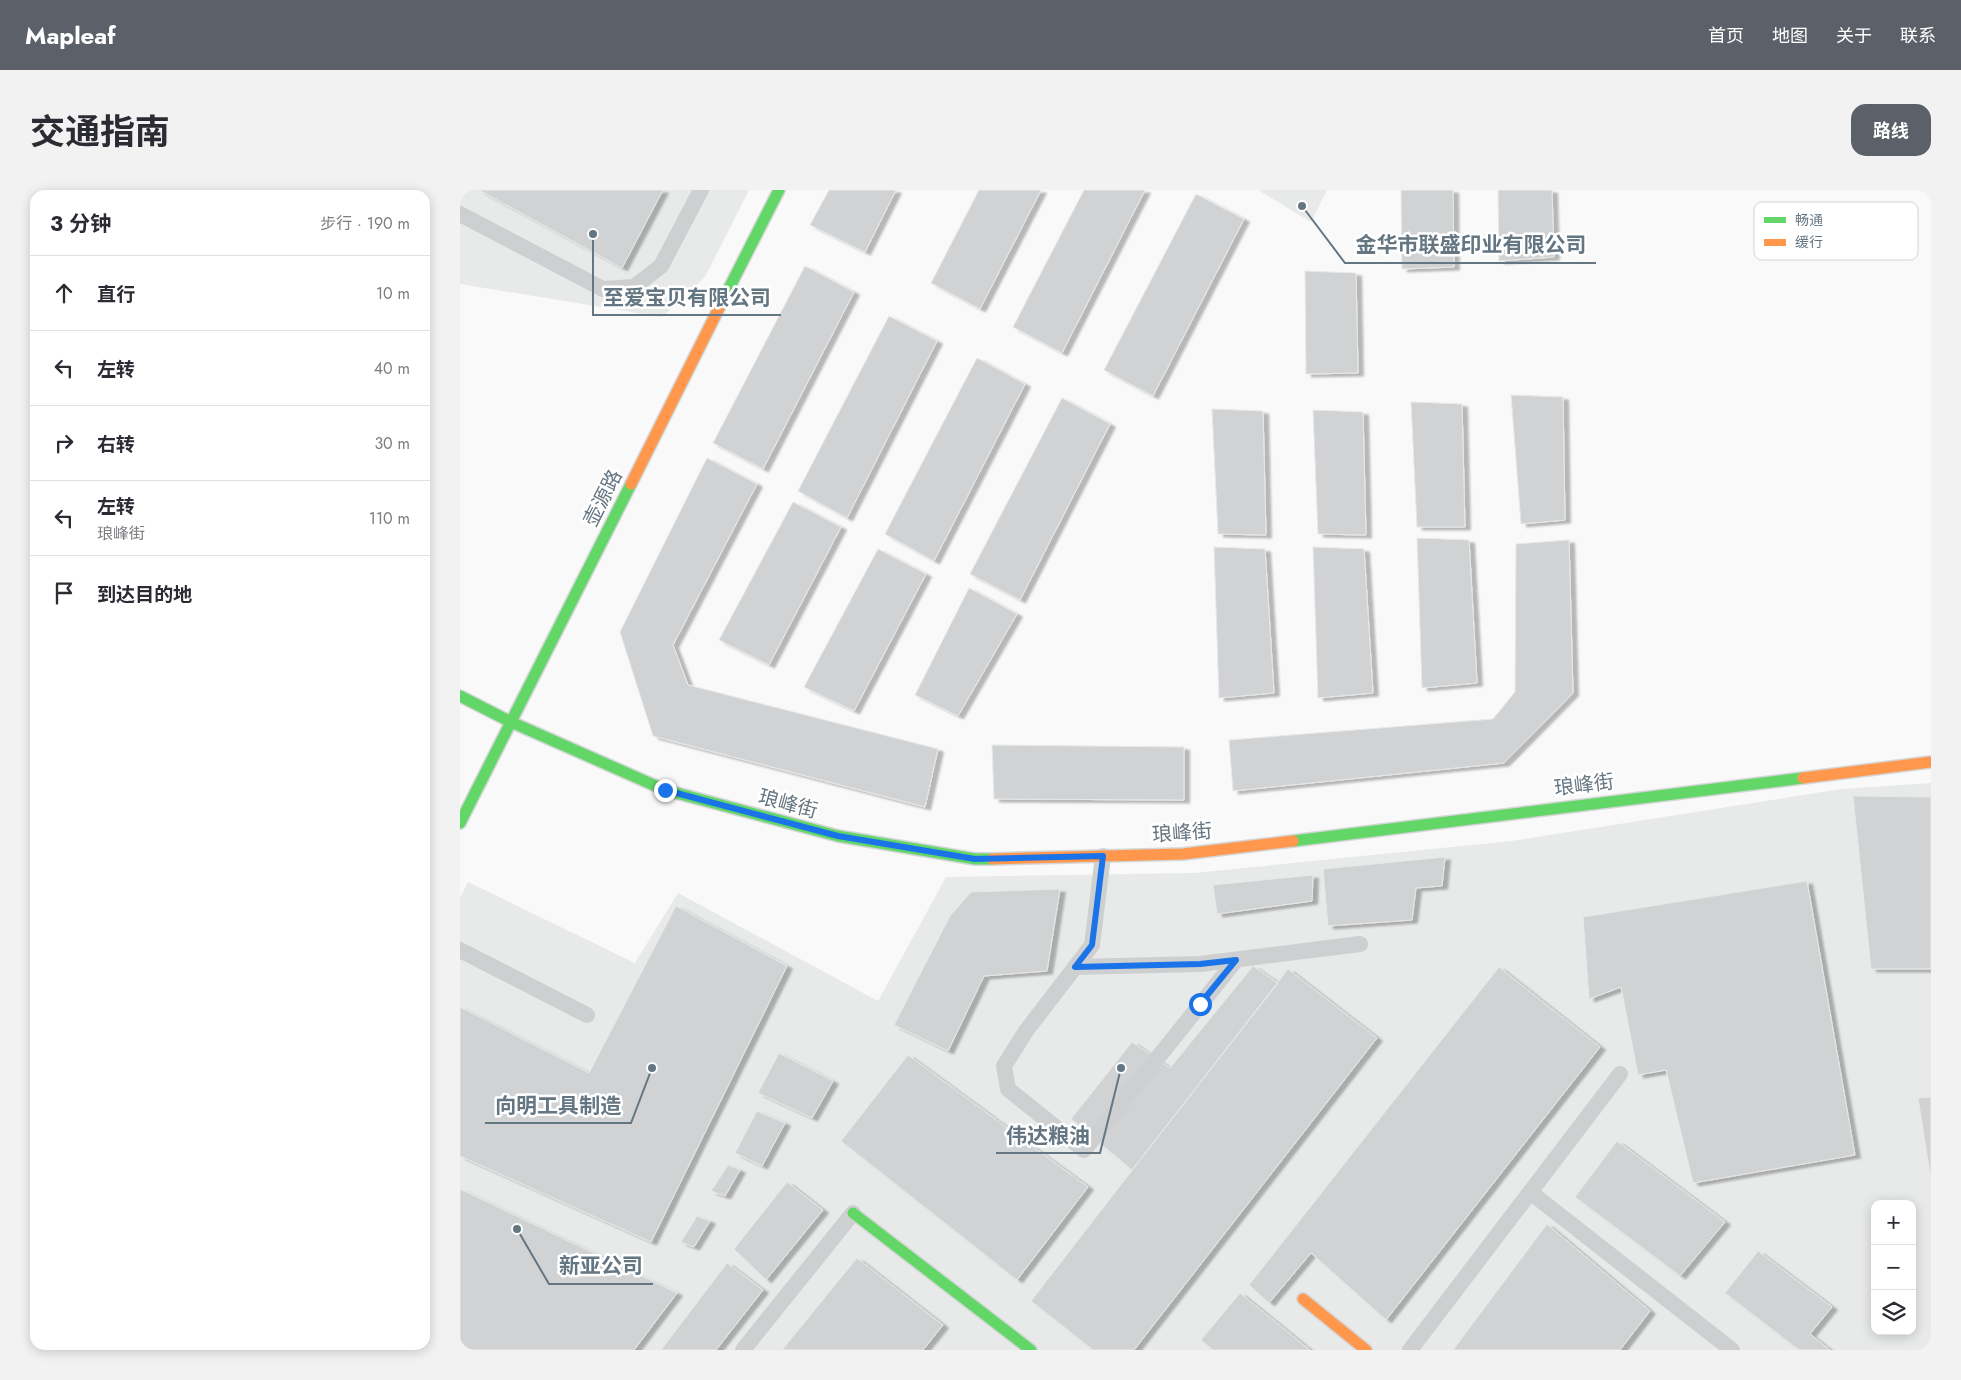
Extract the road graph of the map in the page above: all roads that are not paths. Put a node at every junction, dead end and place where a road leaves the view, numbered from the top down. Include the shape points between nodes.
1 (701, 190) edge
2 (779, 190) edge
3 (460, 214) edge
4 (460, 696) edge
5 (511, 722) junction
6 (1931, 762) edge
7 (460, 823) edge
8 (1103, 856) junction
9 (1360, 944) dead end
10 (460, 950) edge
11 (1236, 960) junction
12 (1075, 967) junction
13 (587, 1015) dead end
14 (1620, 1074) dead end
15 (1530, 1192) junction
16 (853, 1212) joint
17 (1303, 1299) dead end
18 (742, 1350) edge
19 (1031, 1350) edge
20 (1366, 1350) edge
21 (1410, 1350) edge
22 (1732, 1350) edge

1 - 3 lane via 661,266 634,286 603,289
2 - 5 street, 壶源路
4 - 5 street, 琅峰街
5 - 7 street, 壶源路
5 - 8 street, 琅峰街 via 665,790 838,836 975,859
6 - 8 street, 琅峰街 via 1183,854
8 - 12 lane via 1092,945
9 - 11 lane
10 - 13 lane
11 - 12 lane
11 - 12 lane via 1084,1150 1008,1089 1004,1066 1026,1031
14 - 15 lane
15 - 21 lane
15 - 22 lane
16 - 18 lane
16 - 19 street
17 - 20 street

